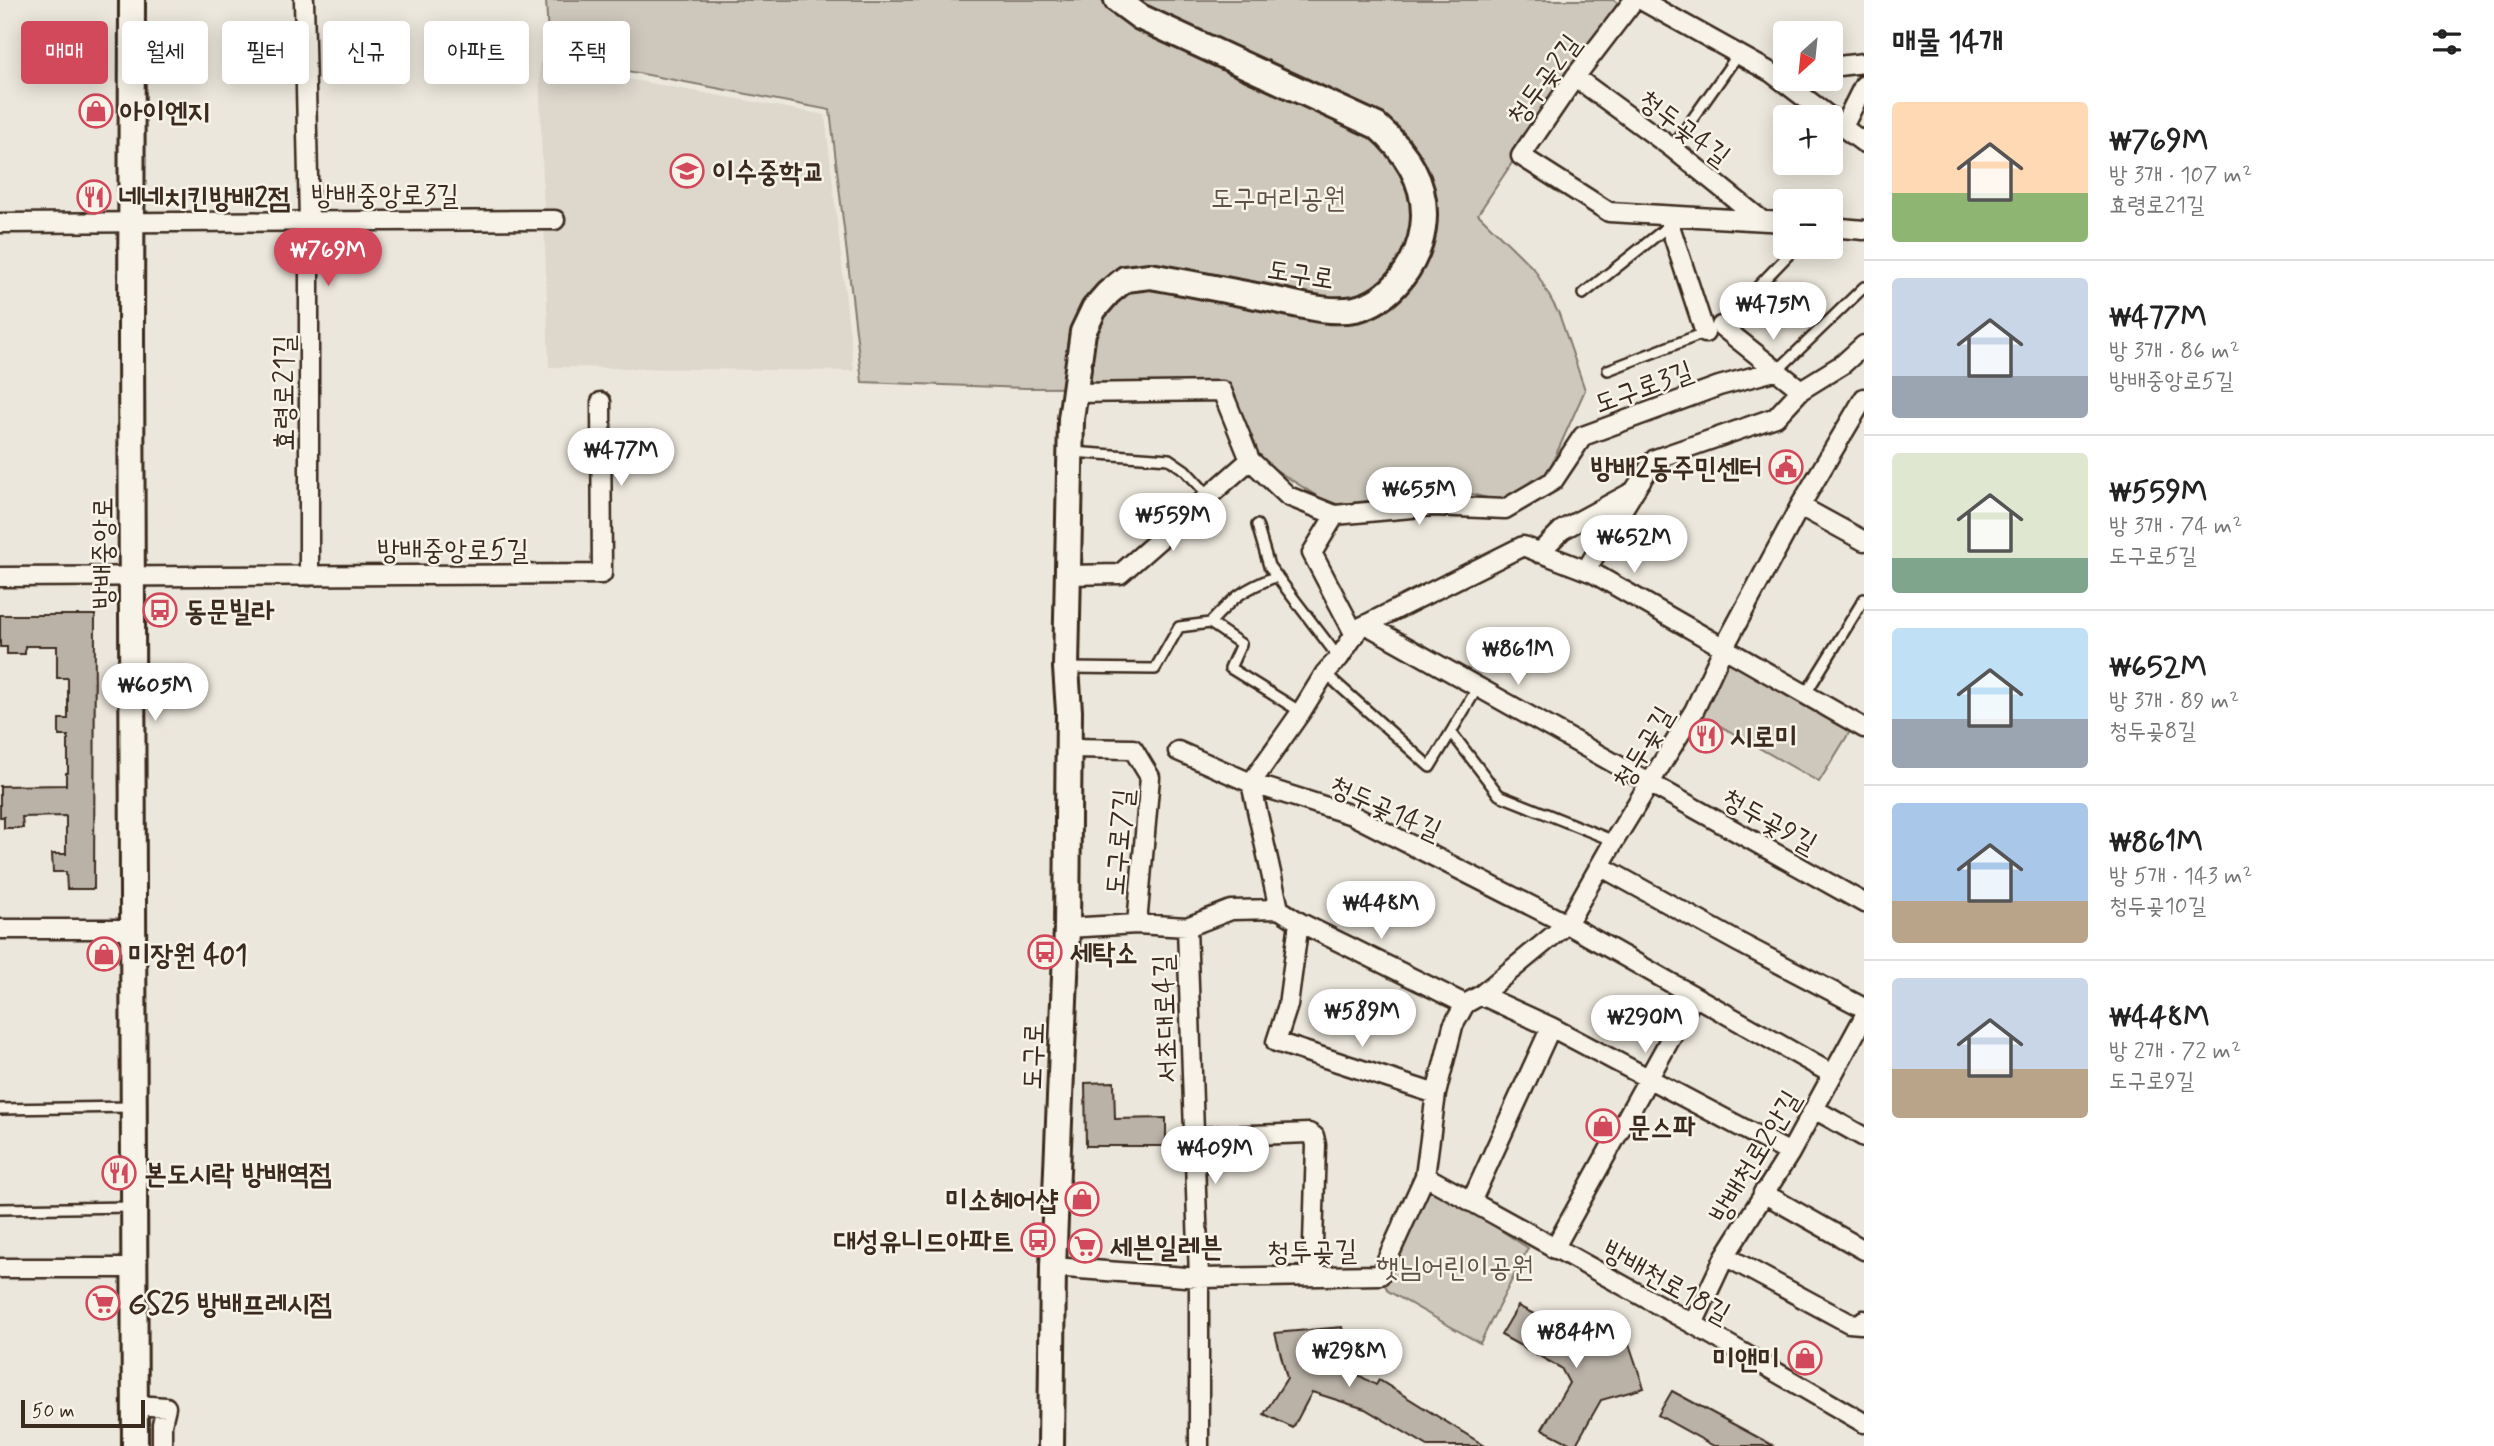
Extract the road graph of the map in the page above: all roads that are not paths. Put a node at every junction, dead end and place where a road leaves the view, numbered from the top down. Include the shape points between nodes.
1 (132, 0) edge
2 (304, 0) edge
3 (1117, 0) edge
4 (1634, 0) edge
5 (1641, 0) edge
6 (1739, 53) junction
7 (1864, 63) edge
8 (1843, 65) edge
9 (1773, 70) edge
10 (1575, 78) junction
11 (1864, 85) edge
12 (1800, 91) edge
13 (1816, 105) edge
14 (1843, 111) edge
15 (1843, 127) edge
16 (1864, 143) edge
17 (1672, 148) junction
18 (555, 219) dead end
19 (1760, 219) junction
20 (309, 221) junction
21 (1675, 221) junction
22 (1773, 221) edge
23 (131, 222) junction
24 (0, 223) edge
25 (1843, 228) edge
26 (1864, 230) edge
27 (1784, 259) edge
28 (1864, 287) edge
29 (1583, 294) dead end
30 (1713, 329) junction
31 (1864, 345) edge
32 (1608, 370) dead end
33 (1778, 370) junction
34 (1801, 390) junction
35 (1075, 393) junction
36 (1864, 398) edge
37 (601, 402) dead end
38 (1071, 452) junction
39 (1250, 460) junction
40 (1634, 491) junction
41 (1209, 496) junction
42 (1800, 506) junction
43 (1335, 515) junction
44 (1257, 525) dead end
45 (1864, 541) edge
46 (1539, 552) junction
47 (1586, 570) junction
48 (1068, 575) junction
49 (309, 576) junction
50 (1277, 576) junction
51 (132, 577) junction
52 (0, 578) edge
53 (1864, 599) edge
54 (1210, 624) junction
55 (1361, 630) junction
56 (1723, 649) junction
57 (1339, 658) junction
58 (1066, 668) junction
59 (1325, 673) junction
60 (1478, 687) junction
61 (1805, 695) junction
62 (1301, 712) junction
63 (1864, 728) edge
64 (1451, 732) junction
65 (1069, 748) junction
66 (1178, 751) dead end
67 (1251, 783) junction
68 (1651, 784) junction
69 (1614, 841) junction
70 (1600, 866) junction
71 (1864, 903) edge
72 (1279, 909) junction
73 (1299, 922) junction
74 (1137, 924) junction
75 (1567, 924) junction
76 (1188, 927) junction
77 (1067, 928) junction
78 (0, 929) edge
79 (134, 929) junction
80 (1695, 996) junction
81 (1473, 999) junction
82 (1864, 1008) edge
83 (1864, 1017) edge
84 (1550, 1027) junction
85 (1832, 1074) junction
86 (1647, 1078) junction
87 (1436, 1094) junction
88 (134, 1107) junction
89 (0, 1109) edge
90 (1814, 1109) junction
91 (1194, 1137) junction
92 (1864, 1137) edge
93 (1790, 1153) junction
94 (1425, 1176) junction
95 (1763, 1193) junction
96 (1471, 1202) junction
97 (134, 1207) junction
98 (0, 1209) edge
99 (1554, 1249) junction
100 (1864, 1250) edge
101 (1726, 1256) junction
102 (0, 1268) edge
103 (134, 1268) junction
104 (1054, 1268) junction
105 (1312, 1276) junction
106 (1199, 1278) junction
107 (1864, 1320) edge
108 (1693, 1324) junction
109 (135, 1405) junction
110 (1864, 1423) edge
111 (135, 1446) edge
112 (162, 1446) edge
113 (1051, 1446) edge
114 (1199, 1446) edge

1 - 23 street, 방배중앙로
2 - 20 street, 효령로21길
3 - 35 street, 도구로 via 1140,18 1377,126 1394,141 1419,180 1425,201 1422,240 1409,269 1386,292 1359,308 1327,310 1150,276 1125,279 1094,309 1083,332
4 - 10 street, 청두곶2길
5 - 6 street
6 - 9 street
6 - 17 lane
7 - 8 street
10 - 17 street, 청두곶4길
10 - 21 street, 청두곶2길 via 1521,156 1609,212
11 - 14 street
12 - 13 street
15 - 16 street
17 - 19 street, 청두곶4길
18 - 20 street, 방배중앙로3길
19 - 21 street
19 - 22 street
20 - 23 street, 방배중앙로3길
20 - 49 street, 효령로21길
21 - 29 lane
21 - 30 street
23 - 24 street, 방배중앙로3길
23 - 51 street, 방배중앙로
25 - 26 street
27 - 30 lane
28 - 33 lane
30 - 32 lane
30 - 33 street
31 - 34 street
33 - 34 street
33 - 43 street, 도구로3길 via 1719,386 1583,436 1553,481 1505,509 1433,506
34 - 40 street via 1776,417 1655,459
35 - 38 street, 도구로
35 - 39 street, 도구로3길 via 1222,391
36 - 42 street, 청두곶길
37 - 49 street, 방배중앙로5길 via 602,574
38 - 41 lane via 1169,459
38 - 48 street, 도구로
39 - 41 street
39 - 43 street, 도구로3길 via 1288,496
40 - 46 street via 1562,530
40 - 47 street
41 - 48 street via 1121,574
42 - 45 street
42 - 56 street, 청두곶길
43 - 55 street via 1312,553
44 - 50 lane via 1269,566
46 - 47 street
46 - 55 street via 1523,546
47 - 56 street
48 - 58 street, 도구로
49 - 51 street, 방배중앙로5길
50 - 54 lane via 1246,588
50 - 57 lane
51 - 52 street, 방배중앙로5길
51 - 79 street, 방배중앙로
53 - 61 lane
54 - 58 lane via 1179,627 1155,669
54 - 62 lane via 1241,644 1230,668
55 - 57 street
55 - 60 street, 청두곶9길
56 - 61 street
56 - 68 street, 청두곶길 via 1694,712
57 - 59 street
58 - 65 street, 도구로
59 - 62 street
59 - 64 lane via 1430,767
60 - 64 lane
60 - 68 street, 청두곶9길
61 - 63 street
62 - 67 street
64 - 69 lane via 1499,795
65 - 74 street, 도구로7길 via 1133,750 1150,777
65 - 77 street, 도구로
66 - 67 street, 청두곶14길
67 - 72 street
67 - 75 street, 청두곶14길 via 1352,815
68 - 69 street, 청두곶길
68 - 71 street, 청두곶9길
69 - 70 street, 청두곶길
70 - 75 street, 청두곶길
70 - 82 street
72 - 73 street
72 - 76 street via 1231,910
73 - 81 street
73 - 87 street via 1288,1005 1276,1042
74 - 76 street
74 - 77 street
75 - 80 street, 청두곶14길
75 - 81 street, 청두곶길
76 - 91 street, 서초대로4길
77 - 104 street, 도구로
78 - 79 street
79 - 88 street, 방배중앙로
80 - 85 street, 청두곶14길
80 - 86 street
81 - 84 street
81 - 87 street, 청두곶길 via 1453,1027
83 - 85 street, 방배천로2안길
84 - 86 street
84 - 96 street
85 - 90 street, 방배천로2안길
86 - 93 street
86 - 99 street
87 - 94 street, 청두곶길
88 - 89 lane
88 - 97 street, 방배중앙로
90 - 92 street
90 - 93 street, 방배천로2안길
91 - 105 street via 1314,1136
91 - 106 street, 서초대로4길
93 - 95 street, 방배천로2안길
94 - 96 street, 방배천로18길
94 - 105 street, 청두곶길 via 1380,1275
95 - 100 street
95 - 101 street, 방배천로2안길
96 - 99 street, 방배천로18길
97 - 98 lane
97 - 103 street, 방배중앙로
99 - 108 street, 방배천로18길
101 - 107 street via 1849,1323
101 - 108 street, 방배천로2안길
102 - 103 street
103 - 109 street, 방배중앙로
104 - 106 street, 청두곶길
104 - 113 street, 도구로
105 - 106 street, 청두곶길
106 - 114 street, 서초대로4길
108 - 110 street, 방배천로18길
109 - 111 street, 방배중앙로
109 - 112 street via 166,1407

